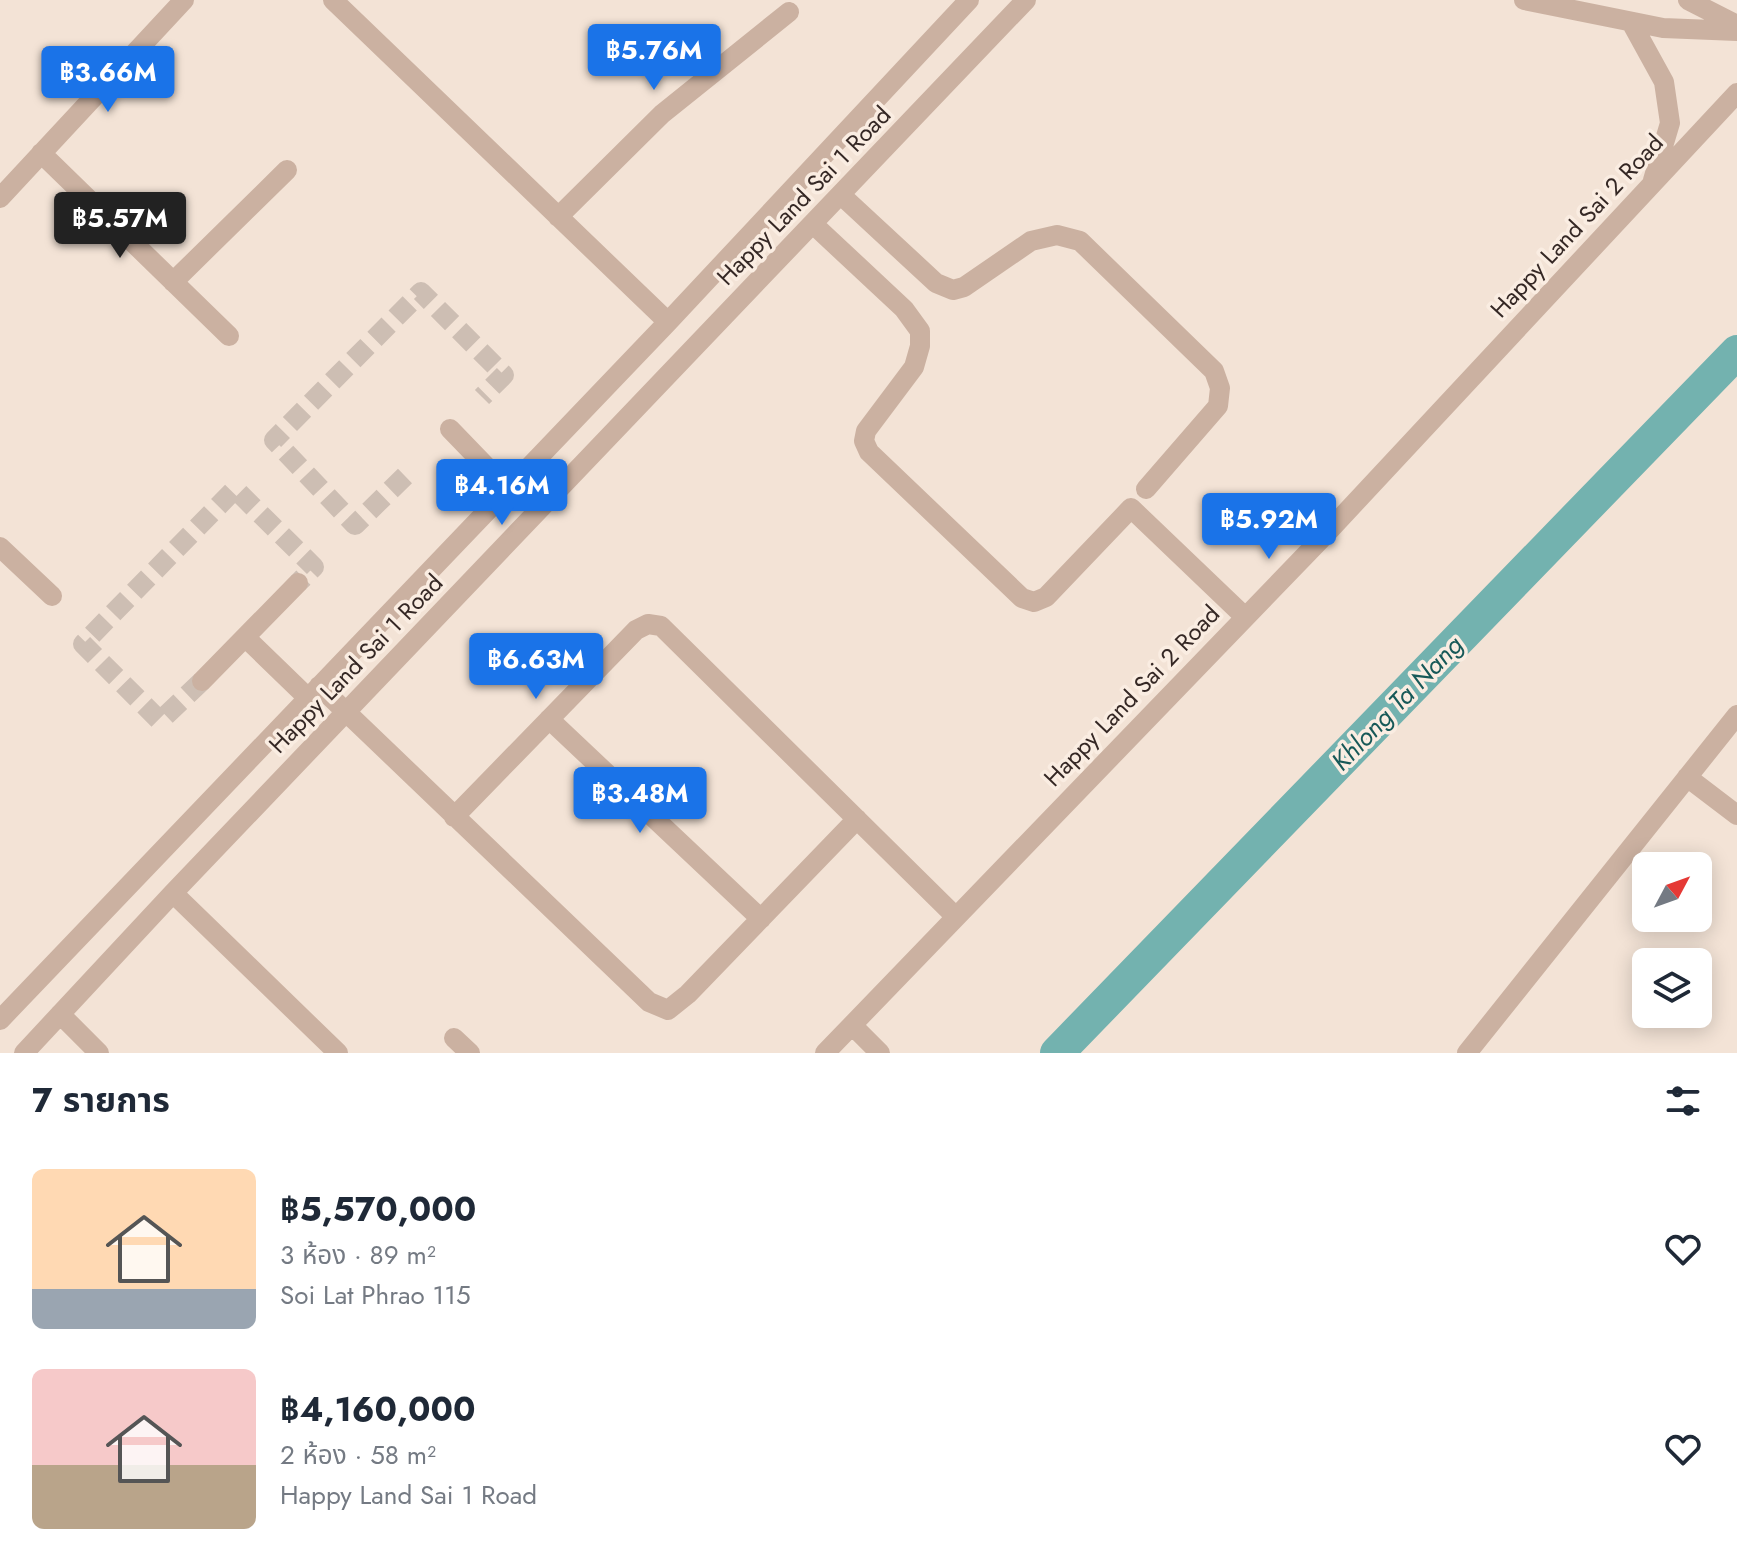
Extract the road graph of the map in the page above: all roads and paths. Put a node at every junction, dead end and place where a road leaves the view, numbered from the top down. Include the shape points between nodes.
1 (184, 0) edge
2 (333, 0) edge
3 (969, 0) edge
4 (1026, 0) edge
5 (1524, 0) edge
6 (1688, 0) edge
7 (1552, 3) edge
8 (789, 12) dead end
9 (1631, 22) junction
10 (1737, 28) edge
11 (1737, 93) edge
12 (41, 153) junction
13 (287, 170) dead end
14 (1652, 184) junction
15 (841, 195) junction
16 (0, 198) edge
17 (558, 217) junction
18 (813, 224) junction
19 (173, 282) junction
20 (668, 322) junction
21 (229, 336) dead end
22 (450, 429) dead end
23 (508, 489) junction
24 (1146, 489) dead end
25 (0, 547) edge
26 (426, 574) junction
27 (298, 583) tunnel mouth
28 (52, 596) dead end
29 (453, 600) junction
30 (1245, 617) junction
31 (245, 637) junction
32 (202, 681) tunnel mouth
33 (313, 692) junction
34 (345, 712) junction
35 (1737, 715) edge
36 (549, 719) junction
37 (1687, 777) junction
38 (1737, 815) edge
39 (454, 817) junction
40 (857, 819) junction
41 (173, 893) junction
42 (956, 917) junction
43 (761, 919) junction
44 (60, 1014) junction
45 (0, 1020) edge
46 (852, 1025) junction
47 (454, 1038) dead end
48 (24, 1053) edge
49 (99, 1053) edge
50 (338, 1053) edge
51 (470, 1053) edge
52 (825, 1053) edge
53 (880, 1053) edge
54 (1467, 1053) edge

1 - 12 street
2 - 17 street
3 - 20 street, Happy Land Sai 1 Road
4 - 15 street, Happy Land Sai 1 Road
5 - 7 street
6 - 10 street
7 - 9 street
8 - 17 street via 662,114
9 - 10 street via 1663,28
9 - 14 street via 1664,82 1670,123
11 - 14 street, Happy Land Sai 2 Road
12 - 16 street
12 - 19 street
13 - 19 street
14 - 30 street, Happy Land Sai 2 Road
15 - 18 street, Happy Land Sai 1 Road
15 - 24 street via 936,283 953,290 1031,241 1057,235 1080,241 1214,371 1220,388 1218,406
17 - 20 street
18 - 29 street, Happy Land Sai 1 Road
18 - 30 street via 904,309 920,331 914,367 866,431 869,452 1022,598 1034,602 1046,597 1131,508
19 - 21 street
20 - 23 street, Happy Land Sai 1 Road
22 - 23 street
23 - 26 street, Happy Land Sai 1 Road
25 - 28 street
26 - 29 street
26 - 33 street, Happy Land Sai 1 Road
27 - 31 street
29 - 34 street, Happy Land Sai 1 Road
30 - 42 street, Happy Land Sai 2 Road
31 - 32 street
31 - 33 street
33 - 34 street
33 - 45 street, Happy Land Sai 1 Road
34 - 39 street
34 - 41 street, Happy Land Sai 1 Road
35 - 37 street
36 - 39 street
36 - 40 street via 636,630 648,624 661,626
36 - 43 street
37 - 38 street
37 - 54 street
39 - 43 street via 649,1002 668,1010
40 - 42 street
40 - 43 street
41 - 44 street, Happy Land Sai 1 Road
41 - 50 street
42 - 46 street, Happy Land Sai 2 Road
44 - 48 street, Happy Land Sai 1 Road
44 - 49 street
46 - 52 street, Happy Land Sai 2 Road
46 - 53 street
47 - 51 street

